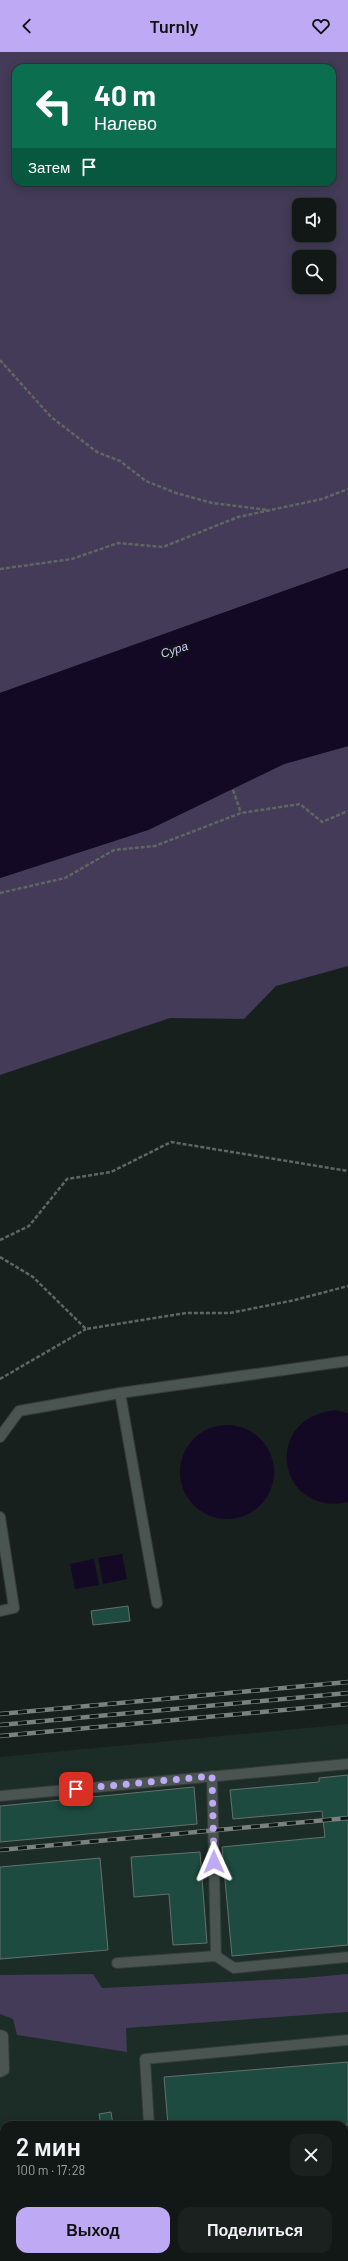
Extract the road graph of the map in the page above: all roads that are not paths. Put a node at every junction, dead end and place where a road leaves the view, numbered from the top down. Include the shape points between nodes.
1 (348, 1361) edge
2 (120, 1392) junction
3 (0, 1437) edge
4 (0, 1517) edge
5 (157, 1603) dead end
6 (0, 1611) edge
7 (348, 1764) edge
8 (212, 1776) junction
9 (0, 1796) edge
10 (216, 1956) junction
11 (348, 1957) edge
12 (117, 1963) dead end
13 (0, 2035) edge
14 (348, 2040) edge
15 (0, 2072) edge
16 (150, 2121) edge

1 - 2 lane
2 - 3 lane via 19,1411
2 - 5 lane
4 - 6 lane via 14,1608
7 - 8 lane
8 - 9 lane
8 - 10 lane
10 - 11 lane via 234,1968
10 - 12 lane
13 - 15 lane via 3,2036 4,2070
14 - 16 lane via 145,2059

